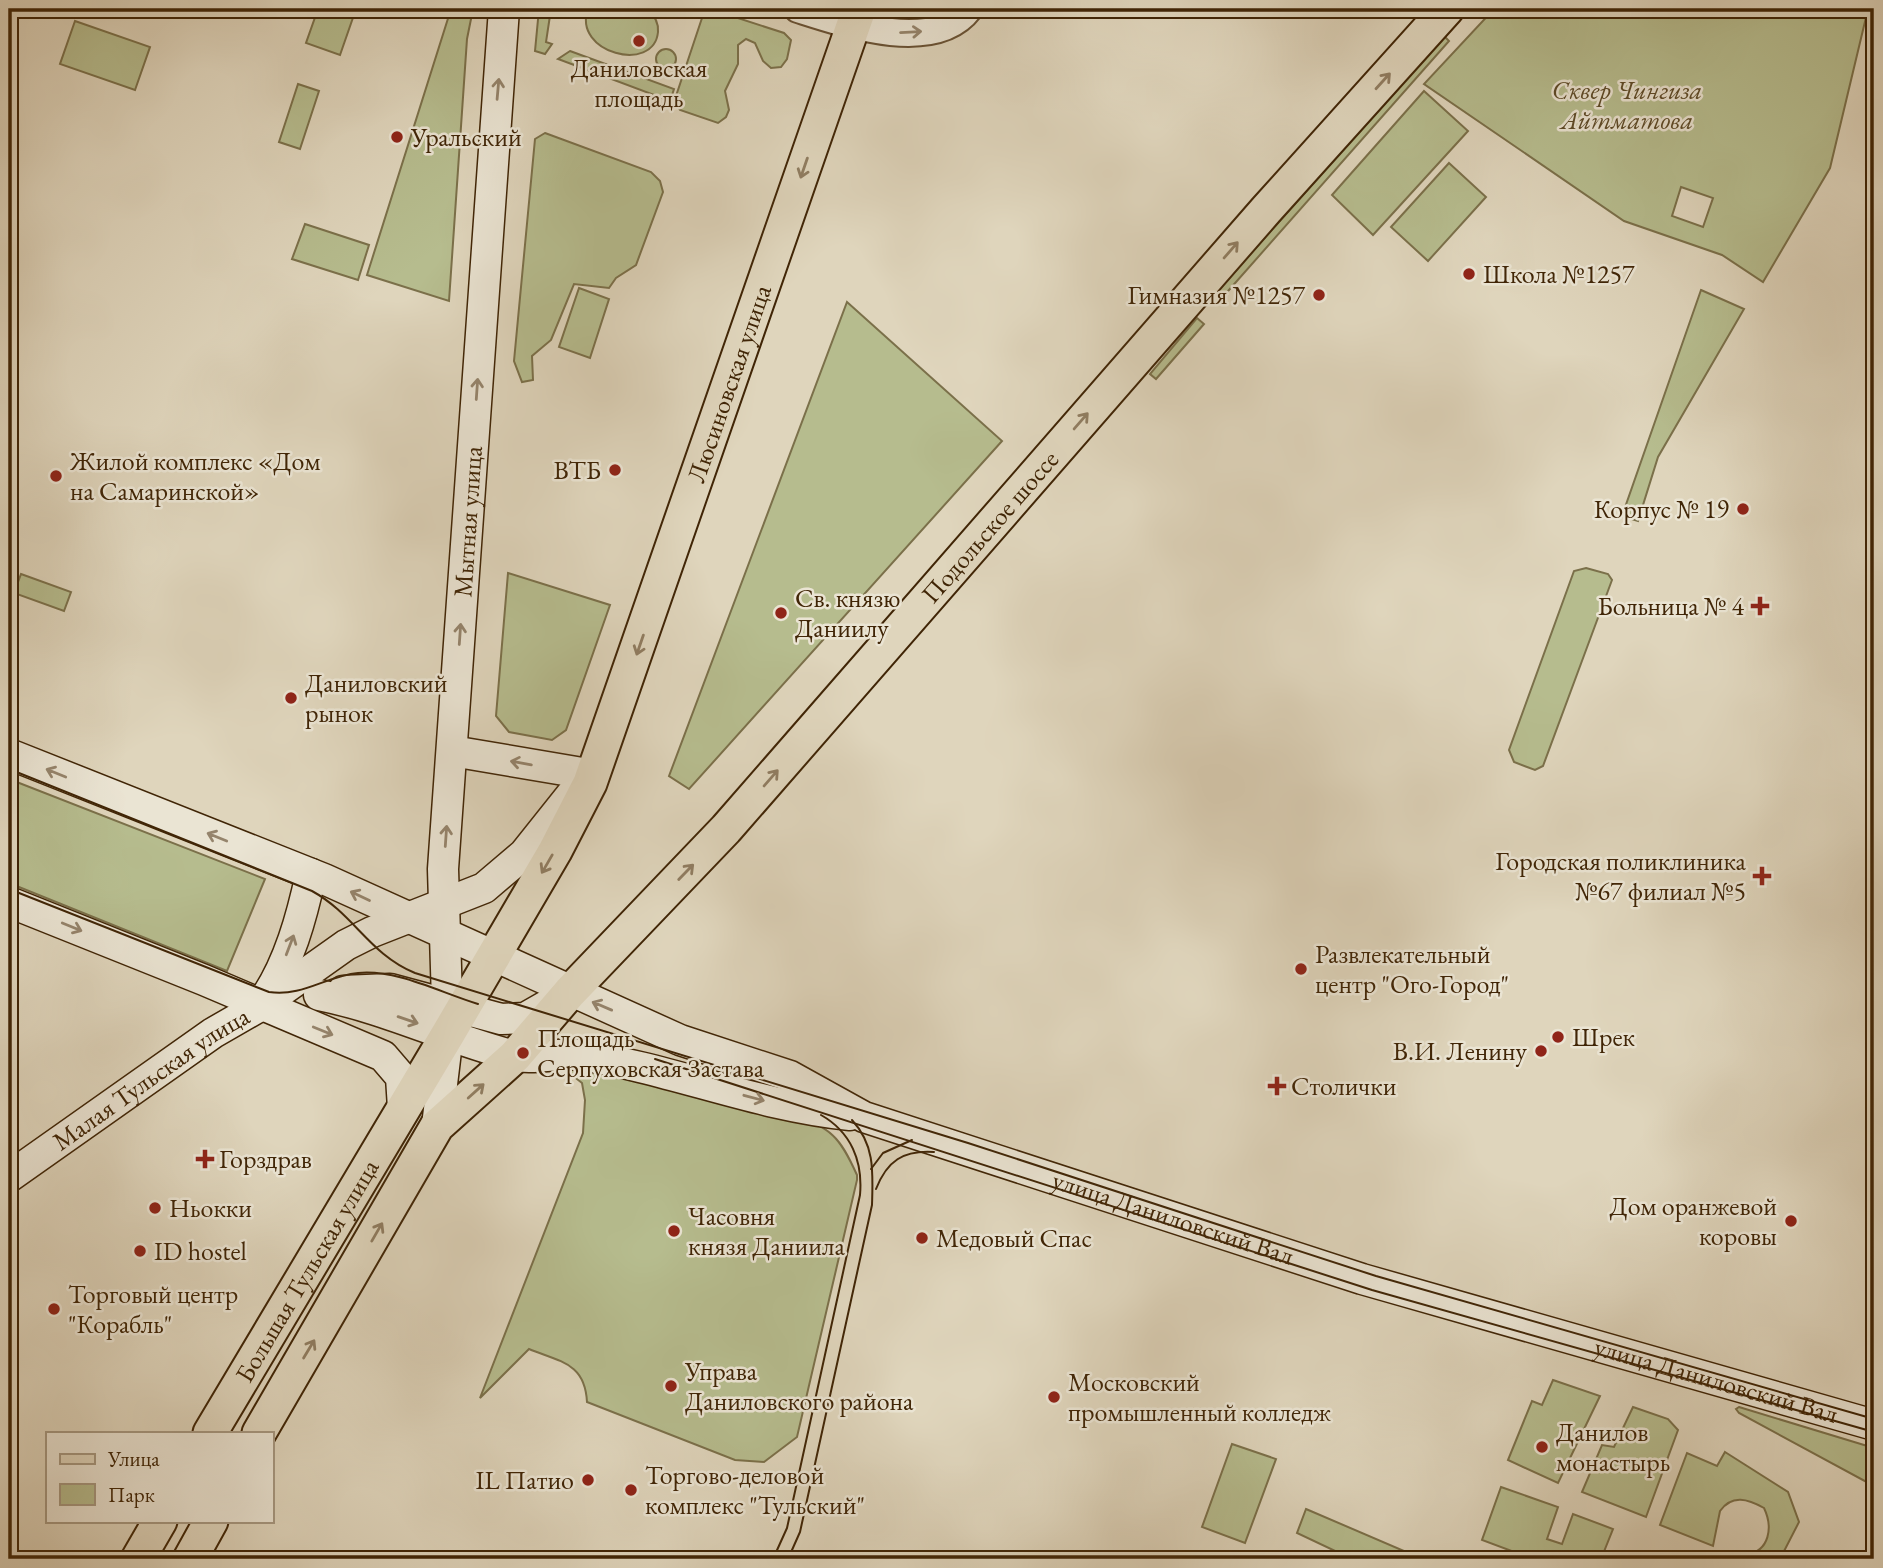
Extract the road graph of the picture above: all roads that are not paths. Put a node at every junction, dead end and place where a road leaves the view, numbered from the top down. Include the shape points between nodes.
1 (504, 9) edge
2 (798, 9) edge
3 (969, 9) edge
4 (1447, 9) edge
5 (856, 17) edge
6 (452, 751) junction
7 (9, 754) edge
8 (594, 767) junction
9 (311, 874) junction
10 (9, 902) edge
11 (444, 904) junction
12 (408, 918) junction
13 (446, 935) junction
14 (492, 956) junction
15 (570, 992) junction
16 (260, 1006) junction
17 (453, 1015) junction
18 (514, 1056) junction
19 (403, 1108) junction
20 (864, 1117) junction
21 (437, 1126) junction
22 (9, 1177) edge
23 (1874, 1425) edge
24 (210, 1432) edge
25 (260, 1432) edge
26 (159, 1522) edge
27 (210, 1522) edge
28 (138, 1559) edge
29 (190, 1559) edge

6 -> 1 main road, Мытная улица
2 - 5 street
5 -> 3 street via 884,32 916,33 947,24
15 -> 4 main road, Подольское шоссе via 726,830
5 -> 8 main road, Люсиновская улица
8 -> 6 main road
11 -> 6 main road, Мытная улица
9 -> 7 main road
8 - 11 main road via 504,874 484,888
8 -> 14 main road via 578,810
12 -> 9 main road
16 -> 9 main road via 277,977
10 -> 16 main road
11 - 12 main road
11 - 13 main road, Мытная улица
12 - 13 main road
12 - 16 main road via 346,946
13 - 14 main road
13 - 17 main road, Мытная улица
14 - 15 main road, улица Даниловский Вал
14 - 17 main road
15 - 17 main road via 525,1018
15 - 18 main road, Подольское шоссе
20 -> 15 main road, улица Даниловский Вал via 790,1076 680,1040
16 -> 17 main road via 319,995
16 -> 19 main road via 383,1056 401,1077
16 - 22 main road, Малая Тульская улица via 213,1033
17 - 18 main road
17 - 19 main road
17 - 21 main road
18 -> 20 main road via 578,1055 798,1110
21 -> 18 main road, Подольское шоссе
19 - 24 main road, Большая Тульская улица
20 - 23 main road, улица Даниловский Вал via 1362,1279
25 -> 21 main road, Большая Тульская улица
26 - 28 main road
27 - 29 main road

